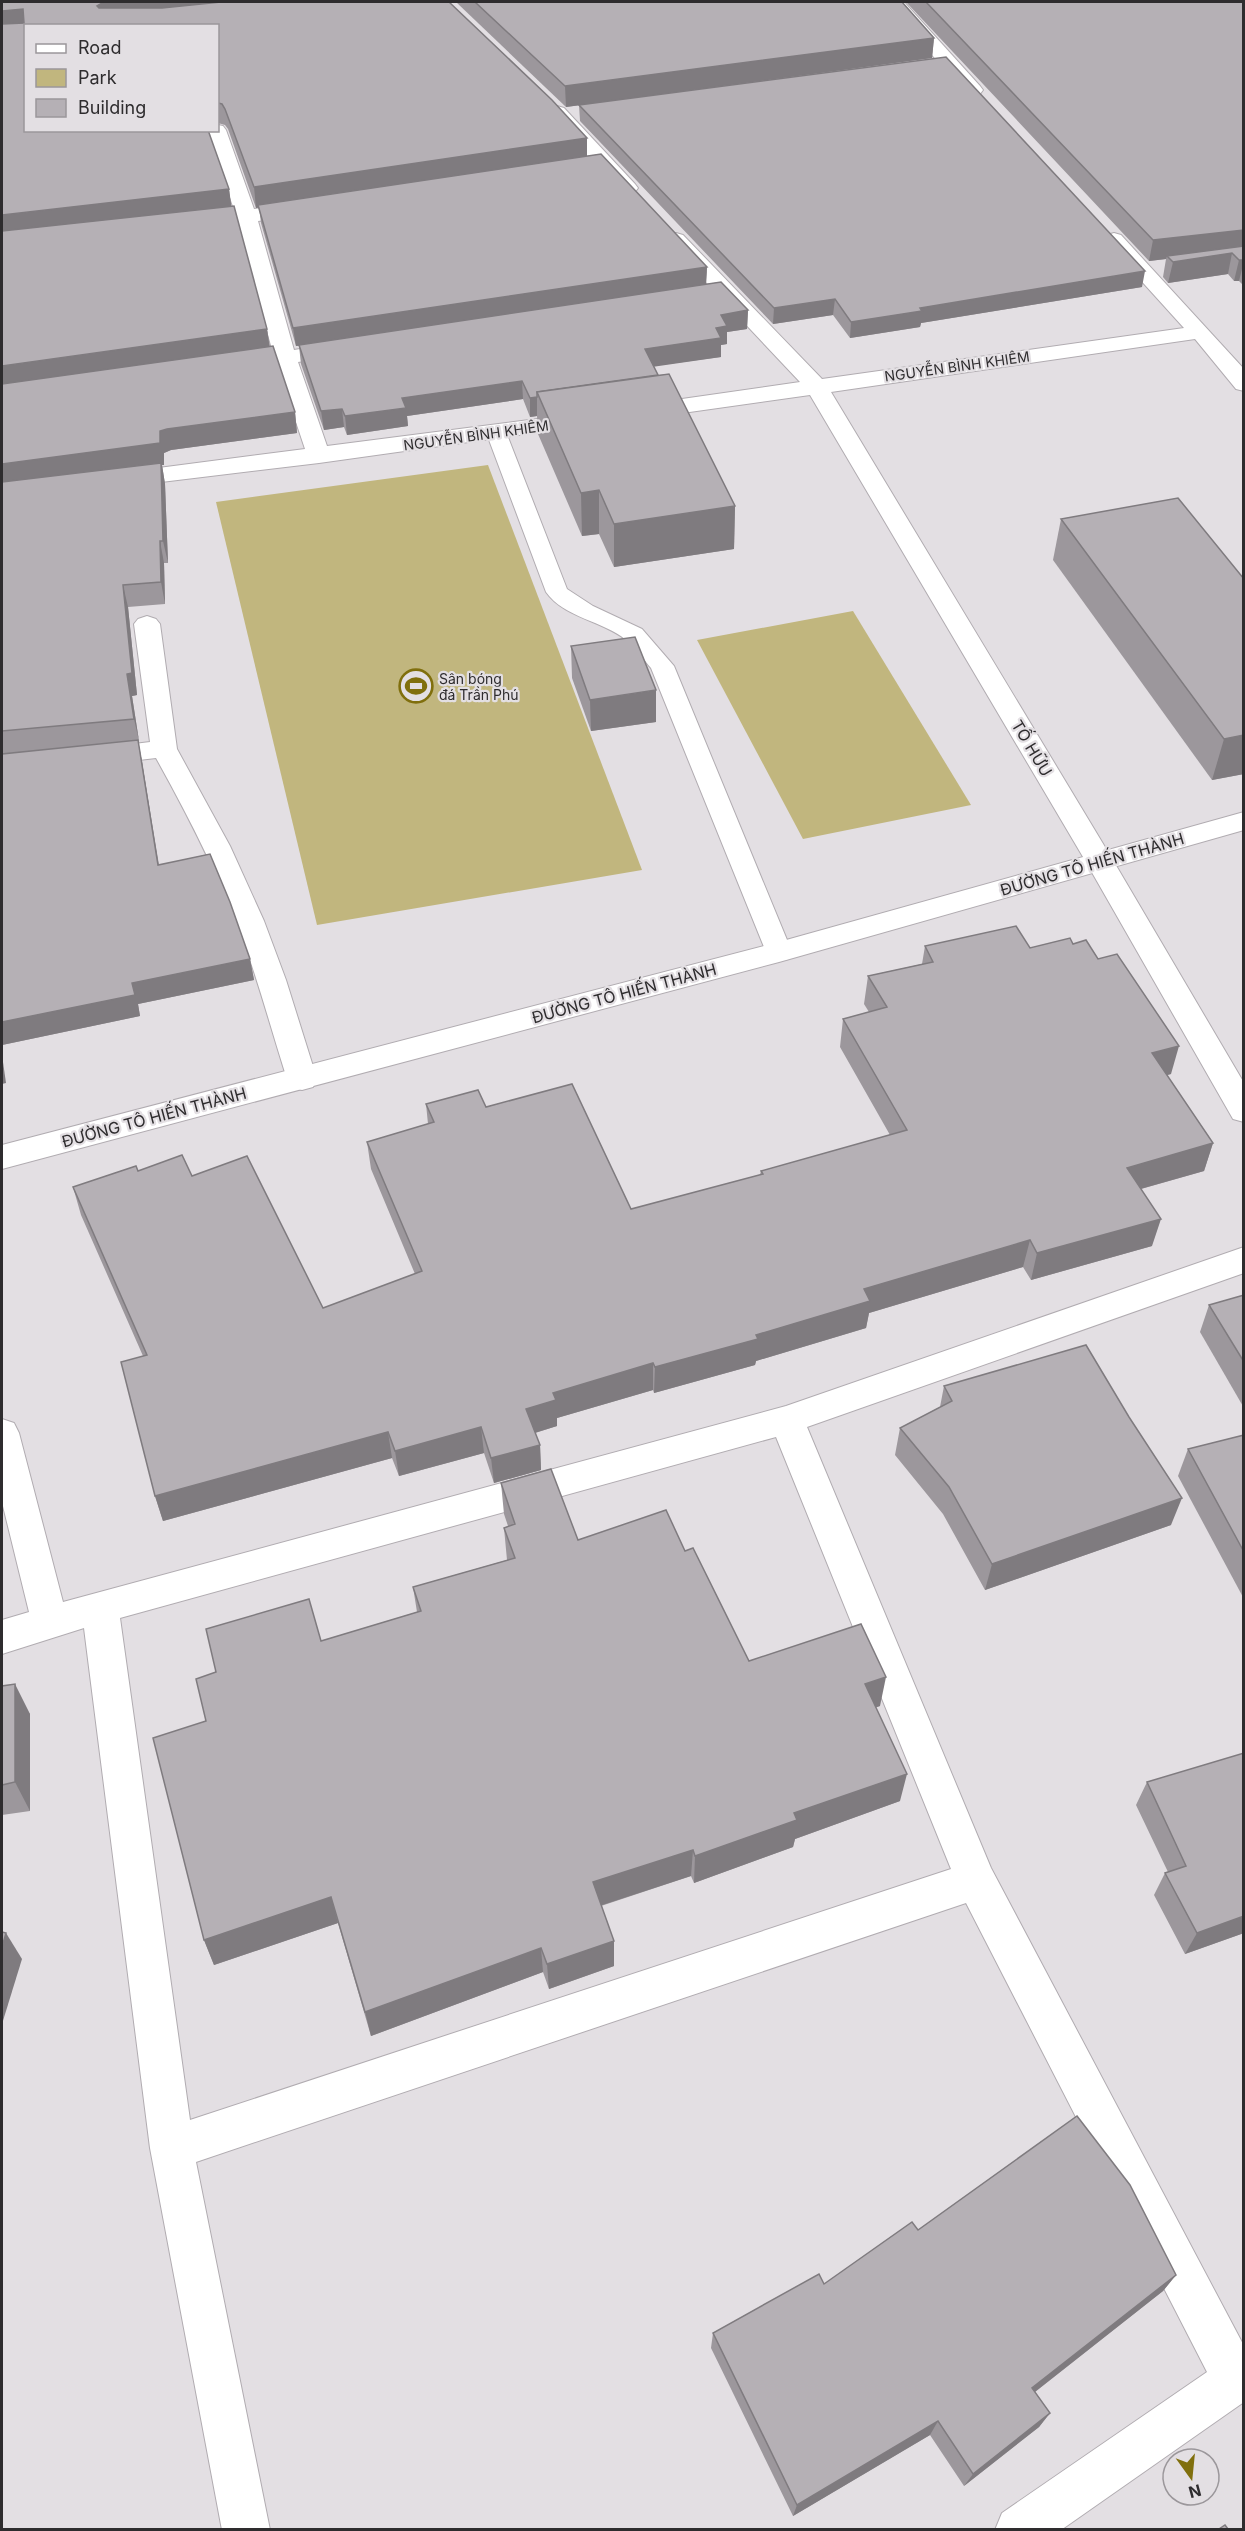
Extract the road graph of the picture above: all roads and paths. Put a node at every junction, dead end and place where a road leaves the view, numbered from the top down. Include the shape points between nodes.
1 (895, 2) edge
2 (948, 64) junction
3 (924, 67) edge
4 (544, 99) edge
5 (989, 107) edge
6 (585, 112) edge
7 (561, 116) junction
8 (217, 132) edge
9 (605, 164) junction
10 (582, 167) edge
11 (328, 205) edge
12 (645, 206) edge
13 (247, 217) junction
14 (661, 223) edge
15 (178, 225) edge
16 (1102, 227) edge
17 (1166, 267) edge
18 (1143, 270) junction
19 (724, 291) junction
20 (702, 294) edge
21 (1200, 332) junction
22 (367, 345) edge
23 (285, 357) junction
24 (214, 367) edge
25 (1244, 384) edge
26 (816, 386) junction
27 (496, 432) junction
28 (319, 456) junction
29 (96, 483) edge
30 (147, 624) dead end
31 (164, 749) junction
32 (71, 758) edge
33 (1244, 821) edge
34 (1100, 862) junction
35 (779, 952) junction
36 (302, 1079) junction
37 (1244, 1111) edge
38 (2, 1157) edge
39 (1244, 1260) edge
40 (786, 1420) junction
41 (2, 1433) edge
42 (100, 1607) junction
43 (50, 1622) junction
44 (2, 1636) edge
45 (976, 1880) junction
46 (172, 2148) junction
47 (1240, 2376) edge
48 (246, 2529) edge
49 (1019, 2529) edge

1 - 2 street
2 - 3 street
2 - 5 street
4 - 7 street
6 - 7 street
7 - 9 street
8 - 13 street
9 - 10 street
9 - 12 street
11 - 13 street
13 - 15 street
13 - 23 street
14 - 19 street, TỐ HỮU
16 - 18 street
17 - 18 street
18 - 21 street
19 - 20 street
19 - 26 street, TỐ HỮU
21 - 25 street
21 - 26 street, NGUYỄN BÌNH KHIÊM
22 - 23 street
23 - 24 street
23 - 28 street
26 - 27 street, NGUYỄN BÌNH KHIÊM
26 - 34 street, TỐ HỮU
27 - 28 street, NGUYỄN BÌNH KHIÊM
27 - 35 lane via 557,592 585,611 634,634 662,666
28 - 29 street, NGUYỄN BÌNH KHIÊM
30 - 31 street
31 - 32 street
31 - 36 street via 231,878 261,949
33 - 34 street, ĐƯỜNG TÔ HIẾN THÀNH
34 - 35 street, ĐƯỜNG TÔ HIẾN THÀNH
34 - 37 street, TỐ HỮU
35 - 36 street, ĐƯỜNG TÔ HIẾN THÀNH
36 - 38 street, ĐƯỜNG TÔ HIẾN THÀNH
39 - 40 street
40 - 42 street
40 - 45 street
41 - 43 street
42 - 43 street
42 - 46 street
43 - 44 street
45 - 46 street
45 - 47 street
46 - 48 street
47 - 49 street

